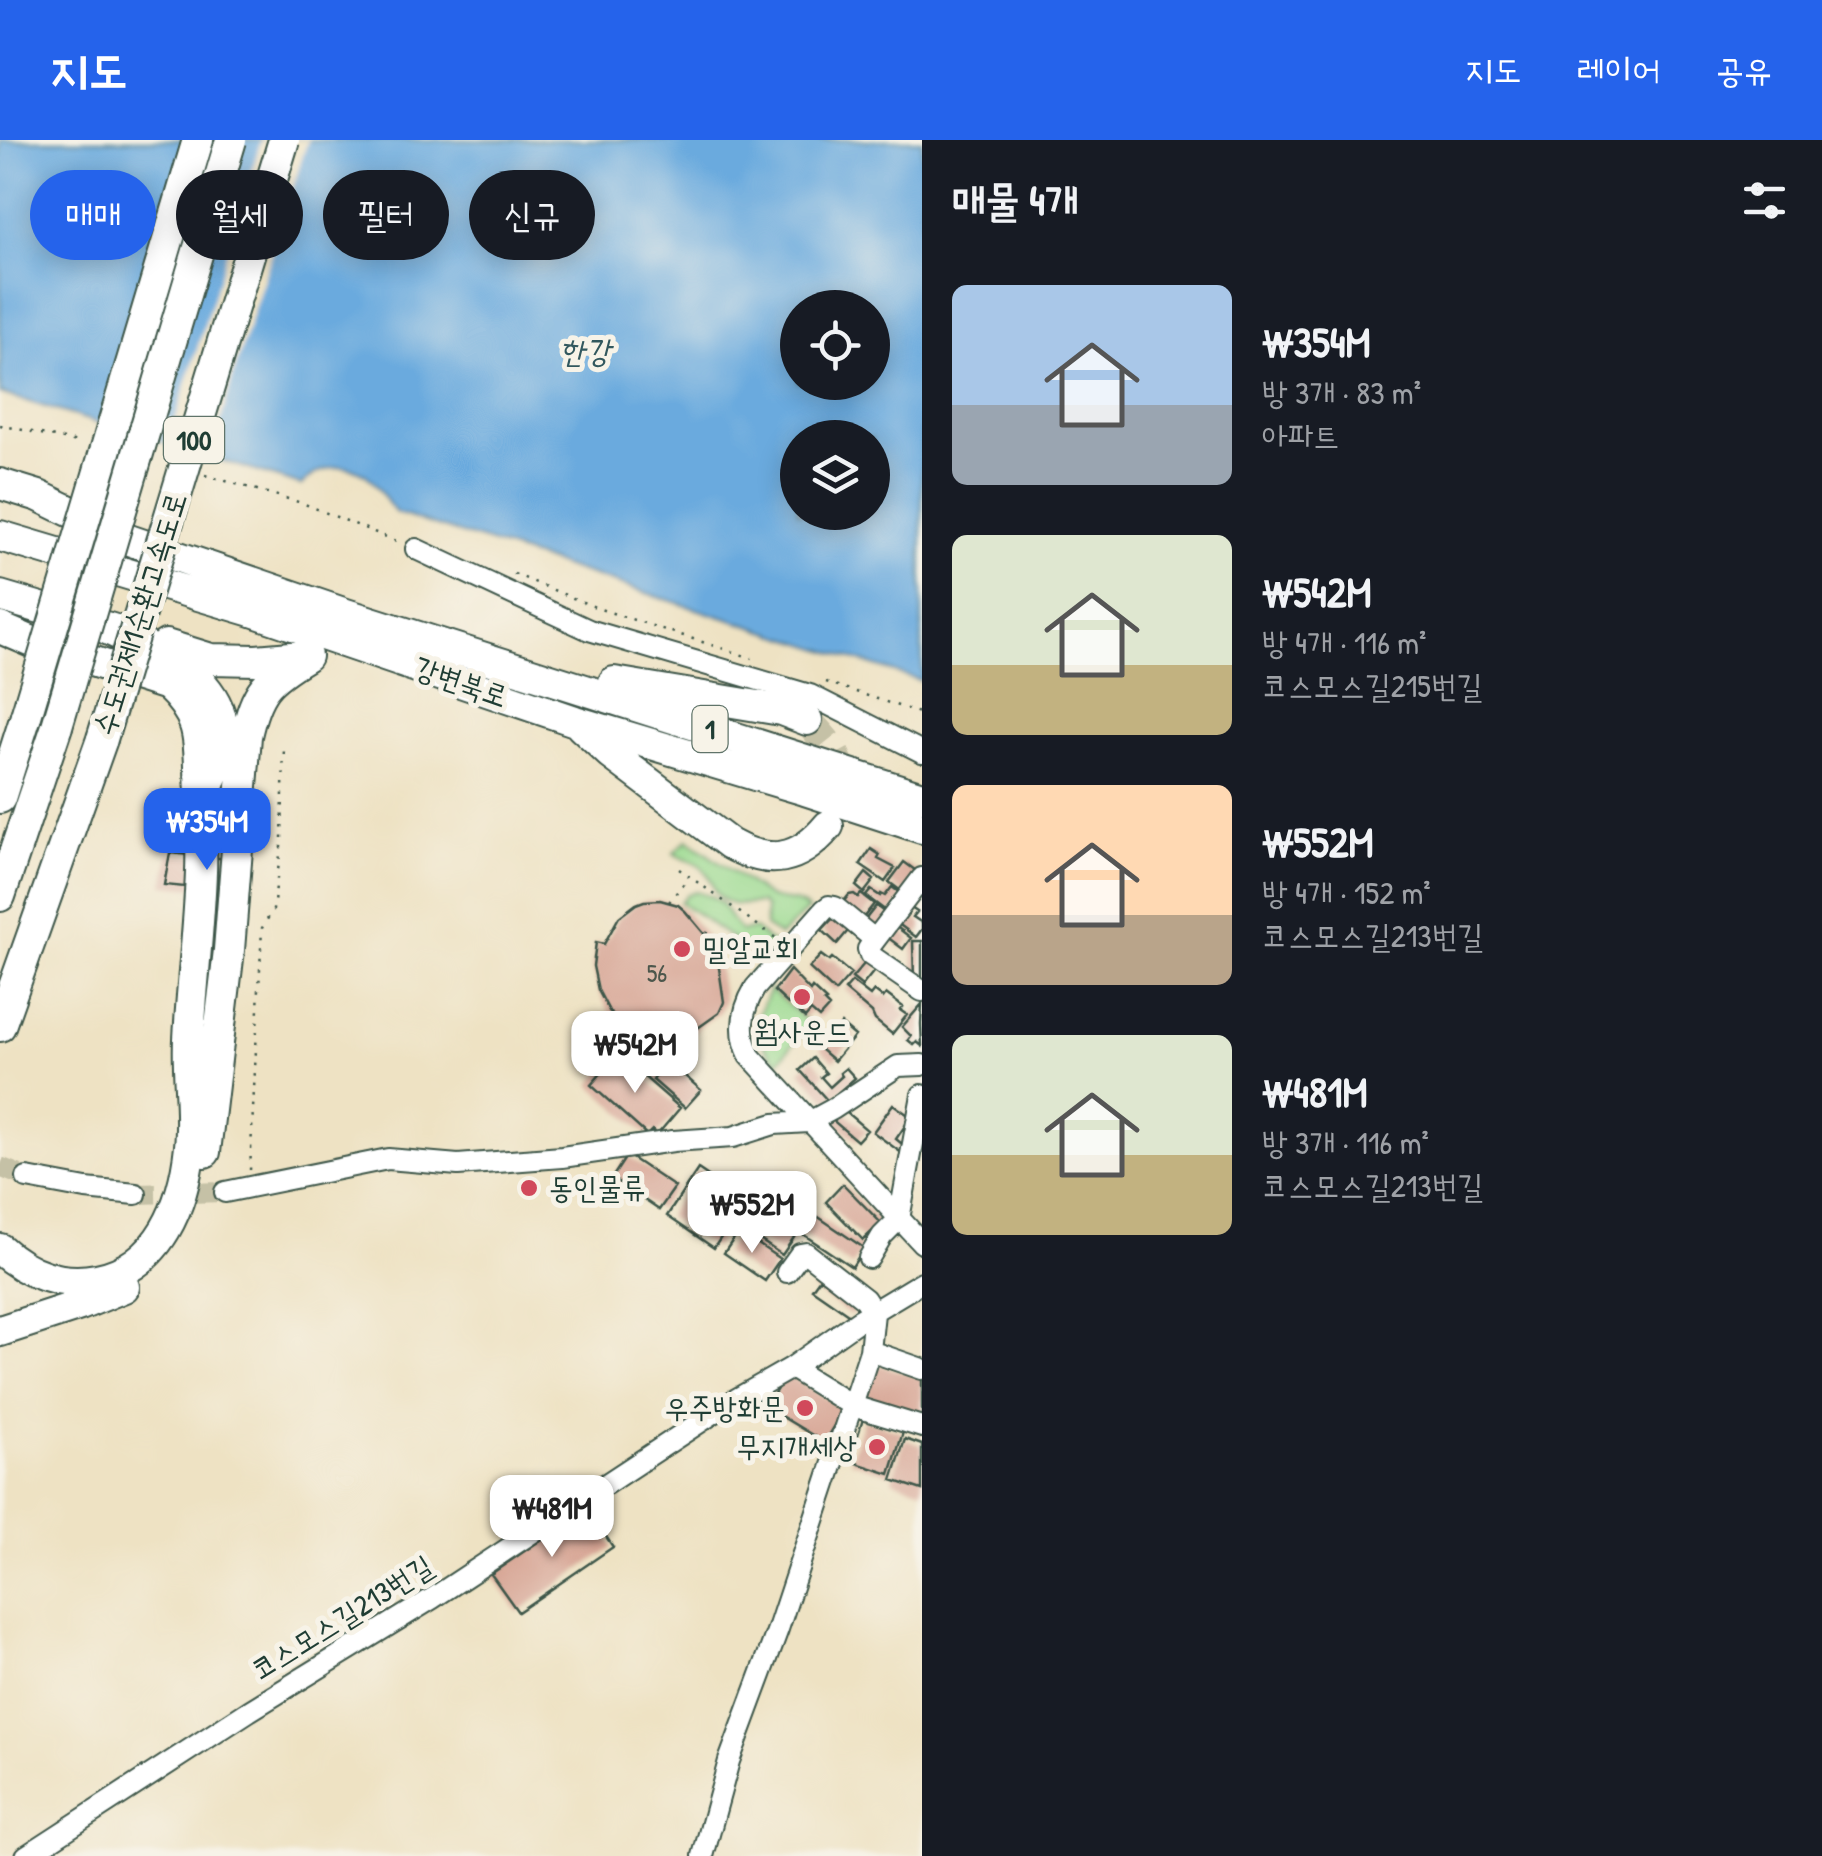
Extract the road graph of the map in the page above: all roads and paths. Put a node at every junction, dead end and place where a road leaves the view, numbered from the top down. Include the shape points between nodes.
1 (198, 140) edge
2 (230, 140) edge
3 (284, 140) edge
4 (0, 484) edge
5 (0, 504) edge
6 (0, 536) edge
7 (129, 540) junction
8 (416, 549) dead end
9 (0, 596) edge
10 (103, 627) junction
11 (0, 628) edge
12 (354, 645) junction
13 (306, 656) junction
14 (498, 662) junction
15 (807, 720) tunnel mouth
16 (575, 721) junction
17 (284, 745) dead end
18 (922, 752) edge
19 (922, 797) edge
20 (0, 798) edge
21 (203, 811) junction
22 (828, 826) dead end
23 (922, 828) edge
24 (679, 869) dead end
25 (689, 877) junction
26 (922, 878) edge
27 (0, 896) edge
28 (669, 902) dead end
29 (706, 932) dead end
30 (874, 939) junction
31 (790, 948) junction
32 (766, 975) junction
33 (922, 991) edge
34 (0, 1026) edge
35 (922, 1064) edge
36 (922, 1094) edge
37 (809, 1122) junction
38 (27, 1178) tunnel mouth
39 (252, 1186) junction
40 (913, 1187) edge
41 (225, 1192) tunnel mouth
42 (136, 1194) tunnel mouth
43 (899, 1219) junction
44 (922, 1243) edge
45 (0, 1249) edge
46 (869, 1258) dead end
47 (787, 1272) dead end
48 (922, 1282) edge
49 (874, 1313) junction
50 (0, 1332) edge
51 (870, 1352) junction
52 (791, 1368) junction
53 (922, 1369) edge
54 (853, 1406) junction
55 (922, 1428) edge
56 (26, 1856) edge
57 (703, 1856) edge

1 - 20 highway, bridge
2 - 27 highway, 수도권제1순환고속도로 / 100, bridge via 57,726
3 - 34 highway, 수도권제1순환고속도로 / 100, bridge via 102,739
4 - 7 highway
5 - 7 highway, 1
6 - 12 highway, 강변북로 / 1
7 - 14 highway, 1
8 - 18 street via 588,630 810,695
9 - 10 highway
10 - 13 highway via 211,659
10 - 21 highway via 184,666 212,696 224,728
11 - 21 highway via 167,685 184,700 198,733
12 - 13 highway
12 - 16 highway, 강변북로 / 1
13 - 50 highway via 264,687 252,708 206,1147 179,1242 154,1270 114,1292
14 - 15 highway via 782,710
14 - 19 highway, 1
16 - 22 highway via 747,854 763,858 804,850
16 - 23 highway, 강변북로 / 1
17 - 39 path via 280,856 273,910 262,928
21 - 45 highway via 188,1042 190,1143 172,1220 142,1258 111,1277 86,1282 37,1274
24 - 25 path
25 - 28 path
25 - 31 path
26 - 30 street
29 - 32 path
30 - 31 street via 829,906
30 - 33 street via 870,955
31 - 32 street
32 - 37 street via 747,1001 746,1047
35 - 37 street via 898,1066
36 - 40 street
37 - 39 street via 562,1157 458,1165 388,1159
37 - 43 street
38 - 42 street
39 - 41 street
40 - 43 street
43 - 44 street
43 - 46 street
47 - 49 street via 800,1254 808,1254 866,1299
48 - 49 street, 코스모스길213번길
49 - 51 street
49 - 52 street, 코스모스길213번길
51 - 53 street
51 - 54 street
52 - 54 street
52 - 56 street, 코스모스길213번길
54 - 55 street
54 - 57 street via 729,1761

